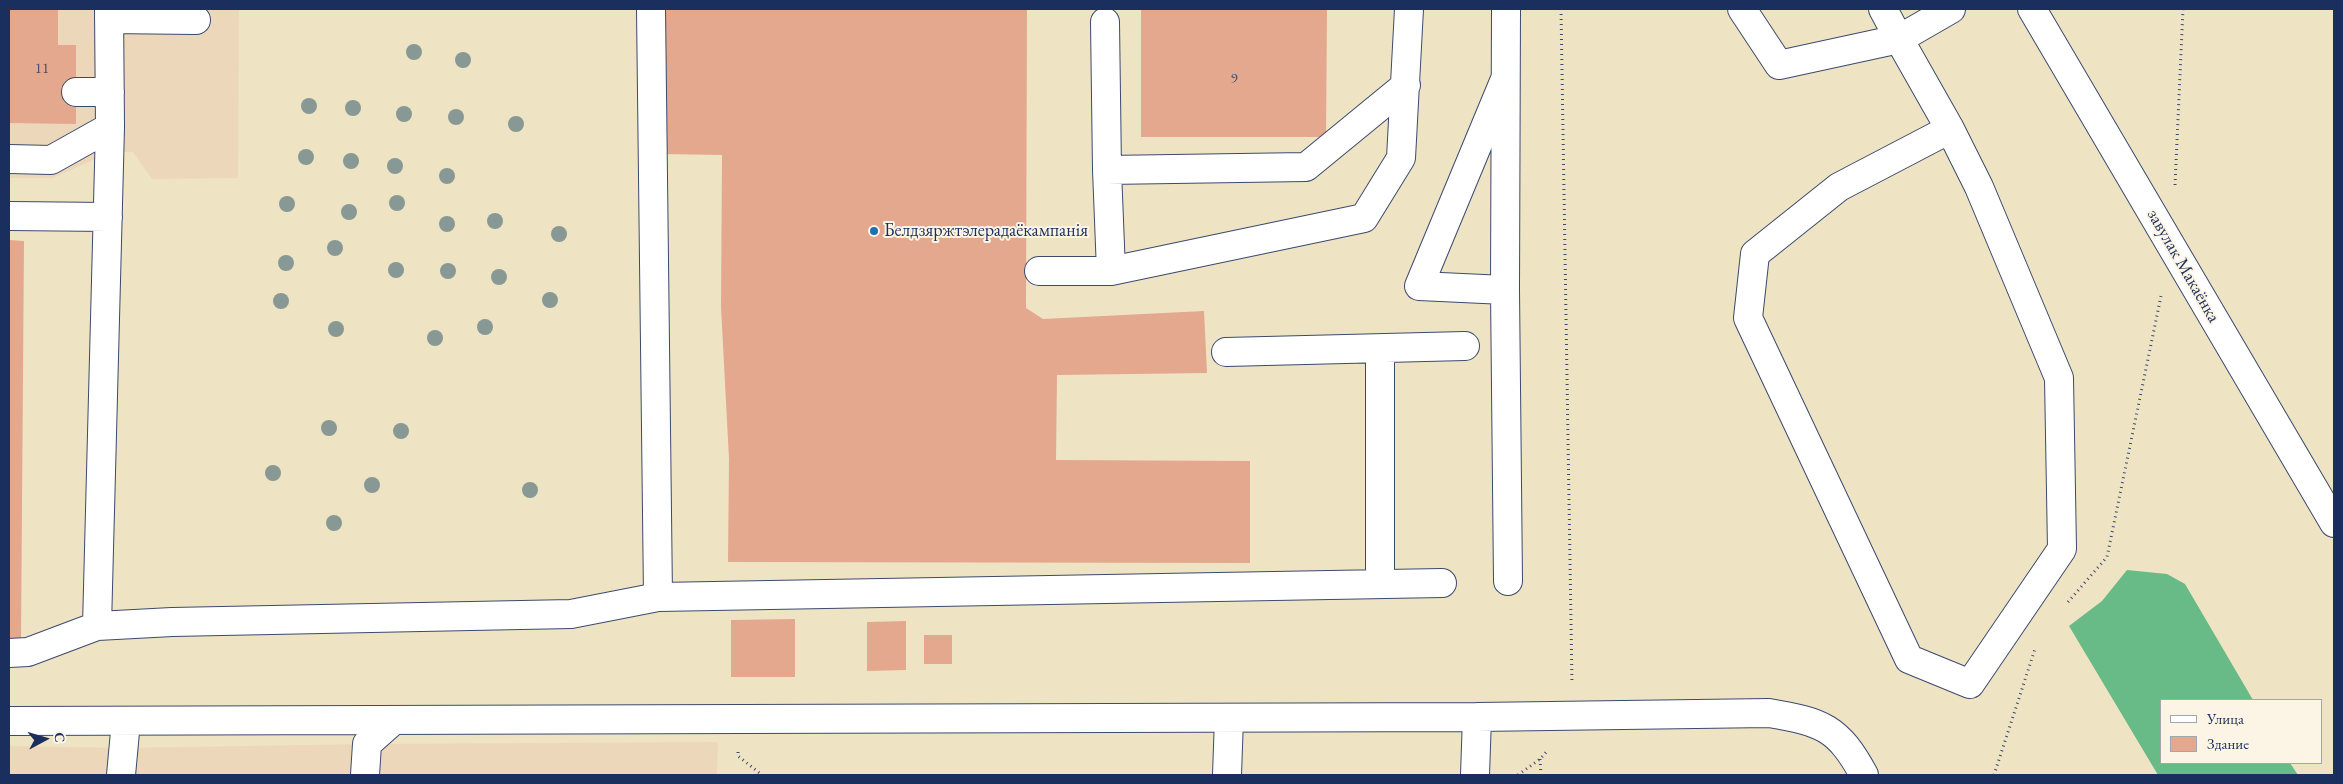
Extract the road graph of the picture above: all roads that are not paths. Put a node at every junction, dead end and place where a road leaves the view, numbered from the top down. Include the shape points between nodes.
1 (650, 9) edge
2 (1409, 9) edge
3 (1506, 9) edge
4 (1742, 9) edge
5 (1882, 9) edge
6 (1951, 9) edge
7 (2032, 9) edge
8 (109, 14) edge
9 (196, 20) dead end
10 (1105, 22) dead end
11 (1899, 39) junction
12 (1505, 79) junction
13 (1406, 86) junction
14 (76, 92) dead end
15 (110, 92) junction
16 (110, 126) junction
17 (1950, 129) junction
18 (9, 159) edge
19 (1107, 170) junction
20 (9, 216) edge
21 (108, 217) junction
22 (1039, 271) dead end
23 (1111, 271) junction
24 (1505, 290) junction
25 (1465, 346) dead end
26 (1380, 349) junction
27 (1226, 352) dead end
28 (2334, 523) edge
29 (1508, 581) dead end
30 (1442, 583) dead end
31 (1380, 584) junction
32 (658, 597) junction
33 (97, 626) junction
34 (9, 653) edge
35 (1477, 717) junction
36 (1229, 718) junction
37 (394, 720) junction
38 (9, 721) edge
39 (126, 721) junction
40 (121, 775) edge
41 (365, 775) edge
42 (1227, 775) edge
43 (1475, 775) edge
44 (1864, 775) edge

1 - 32 street
2 - 13 street
3 - 12 street
4 - 11 street via 1779,65
5 - 11 street
6 - 11 street
7 - 28 street, завулак Макаёнка
8 - 9 street
8 - 15 street
10 - 19 street
11 - 17 street
12 - 24 street
12 - 24 street via 1419,286
13 - 19 street via 1306,167
13 - 23 street via 1401,158 1364,218
14 - 15 street
15 - 16 street
16 - 18 street via 51,160
16 - 21 street
17 - 17 street via 1979,187 2059,378 2062,549 1970,684 1909,659 1748,318 1755,254 1839,187
19 - 23 street
20 - 21 street
21 - 33 street
22 - 23 street
24 - 29 street
25 - 26 street
26 - 27 street
26 - 31 street
30 - 31 street
31 - 32 street
32 - 33 street via 571,614
33 - 34 street via 28,652
35 - 36 street
35 - 43 street
35 - 44 street via 1769,713 1804,719 1835,734 1851,751
36 - 37 street
36 - 42 street
37 - 39 street
37 - 41 street via 367,744
38 - 39 street
39 - 40 street

